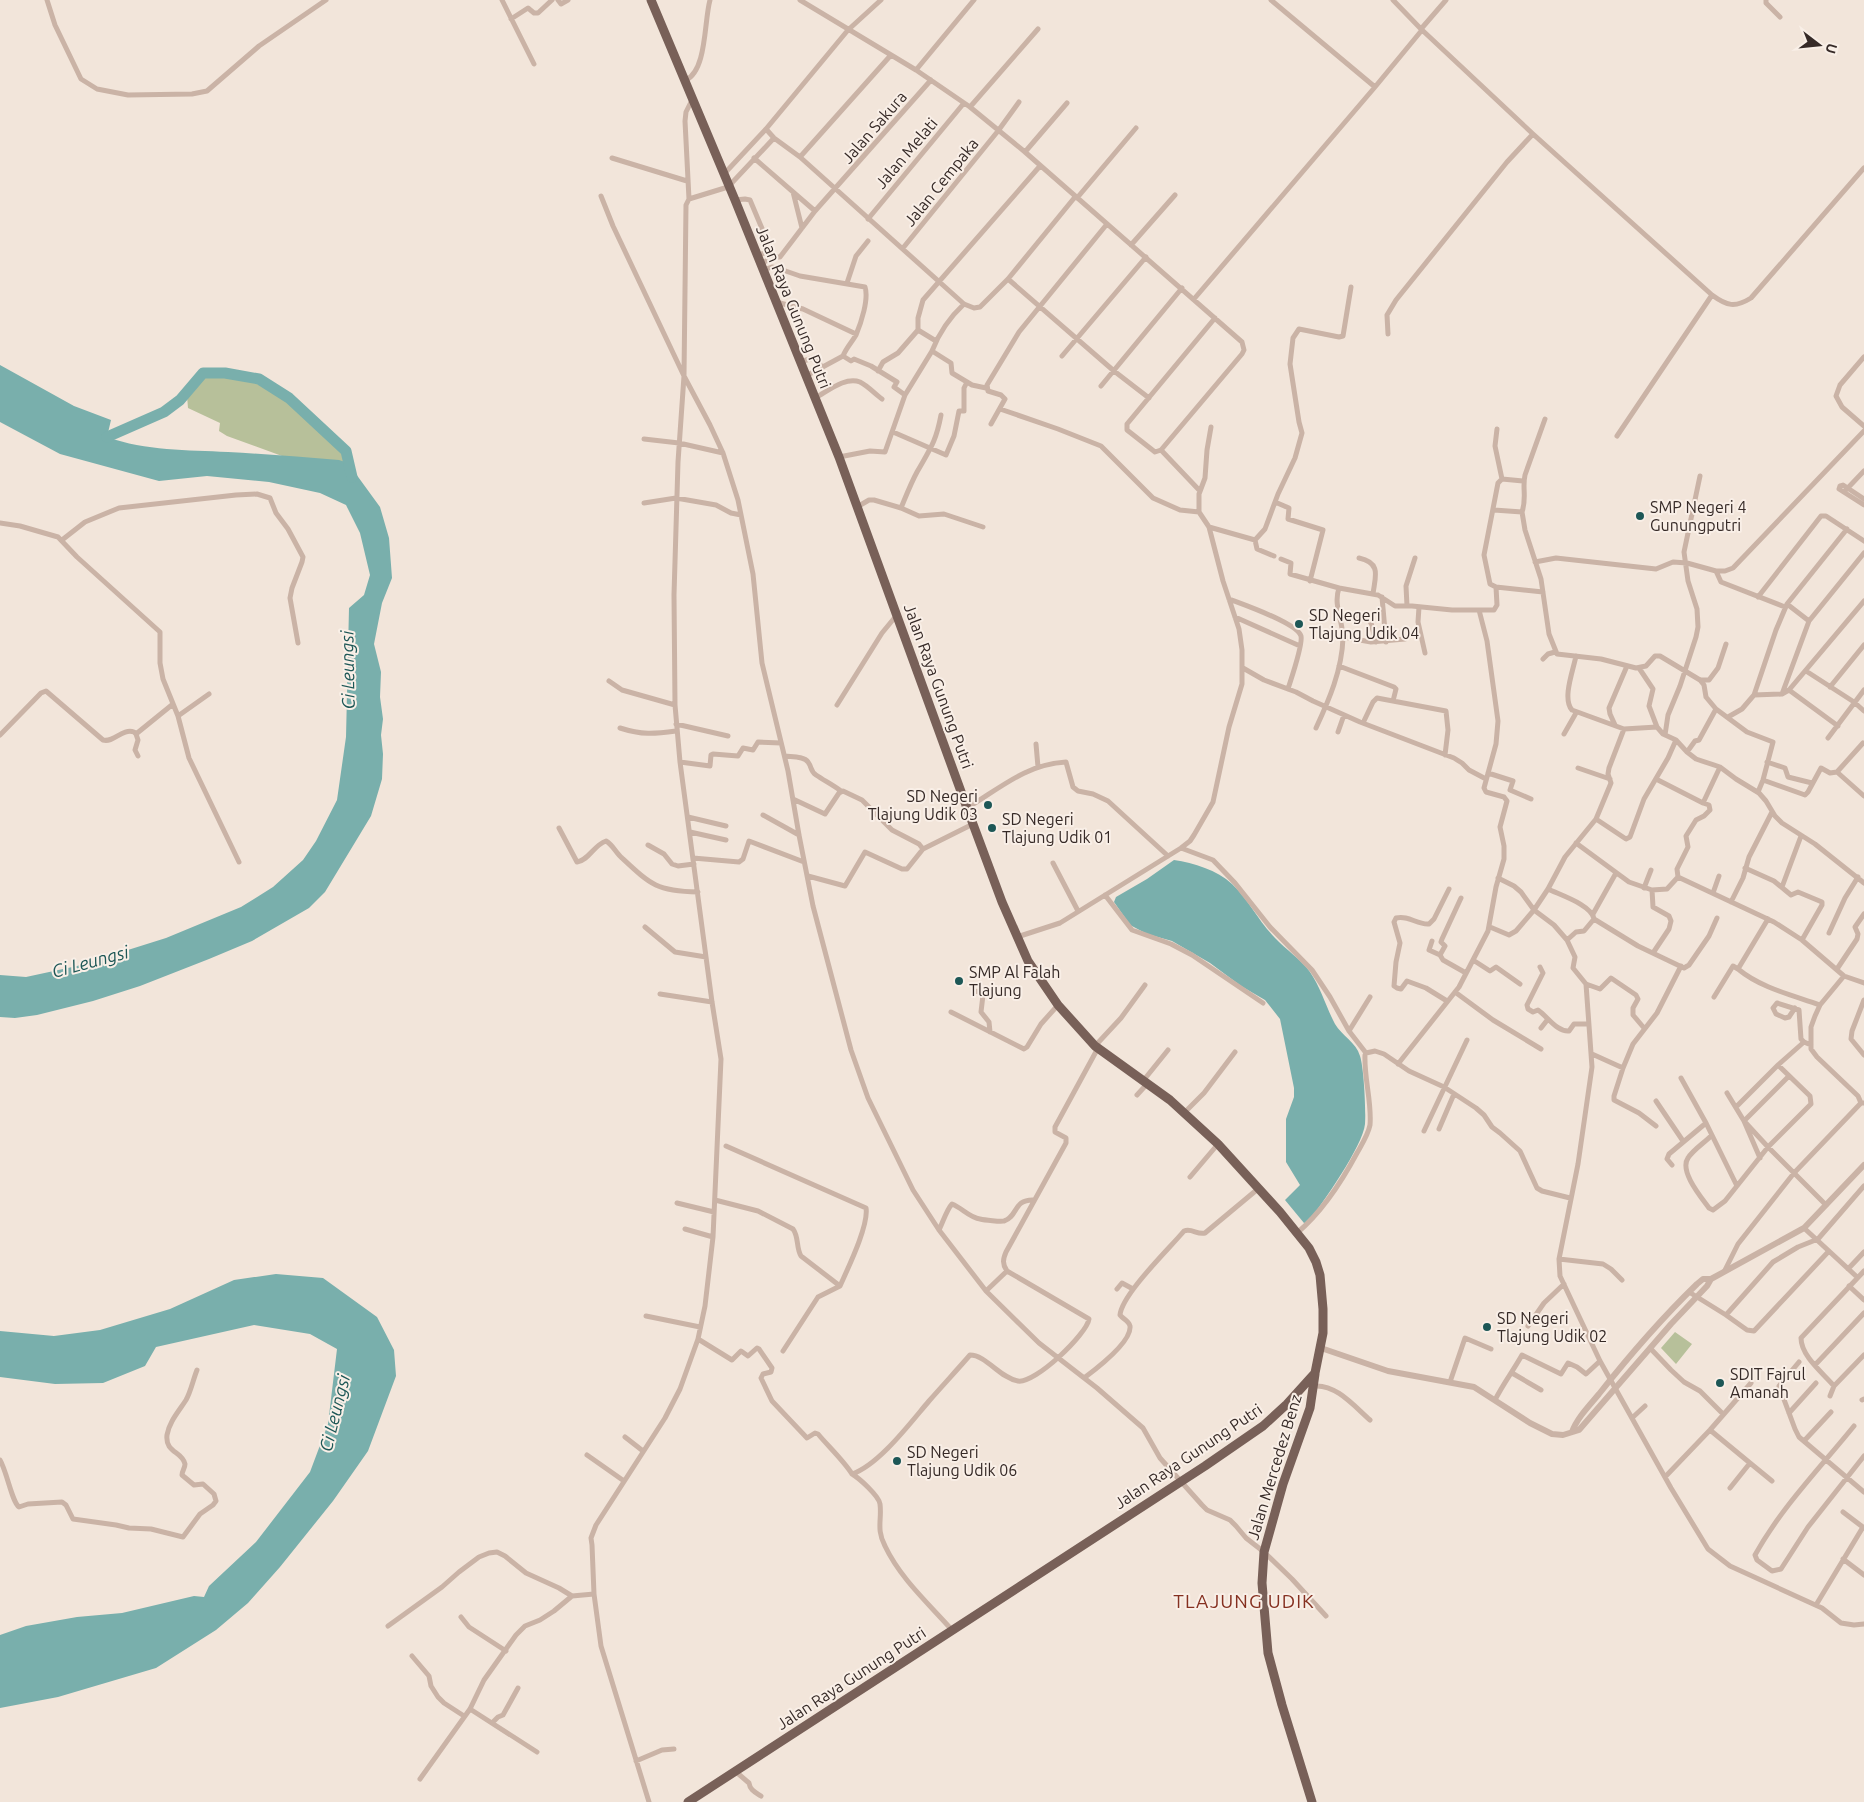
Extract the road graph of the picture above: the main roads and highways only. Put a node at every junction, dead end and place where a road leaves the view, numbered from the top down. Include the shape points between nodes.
1 (650, 0) edge
2 (1315, 1374) junction
3 (688, 1802) edge
4 (1312, 1802) edge

1 - 2 main road, Jalan Raya Gunung Putri via 686,80 839,457 967,808 1028,961 1058,1005 1096,1047 1185,1112 1259,1188 1309,1248 1320,1275 1323,1308 1323,1333
2 - 3 main road, Jalan Raya Gunung Putri via 1263,1426 1205,1466
2 - 4 main road, Jalan Mercedez Benz via 1310,1408 1283,1484 1264,1552 1262,1598 1268,1654

